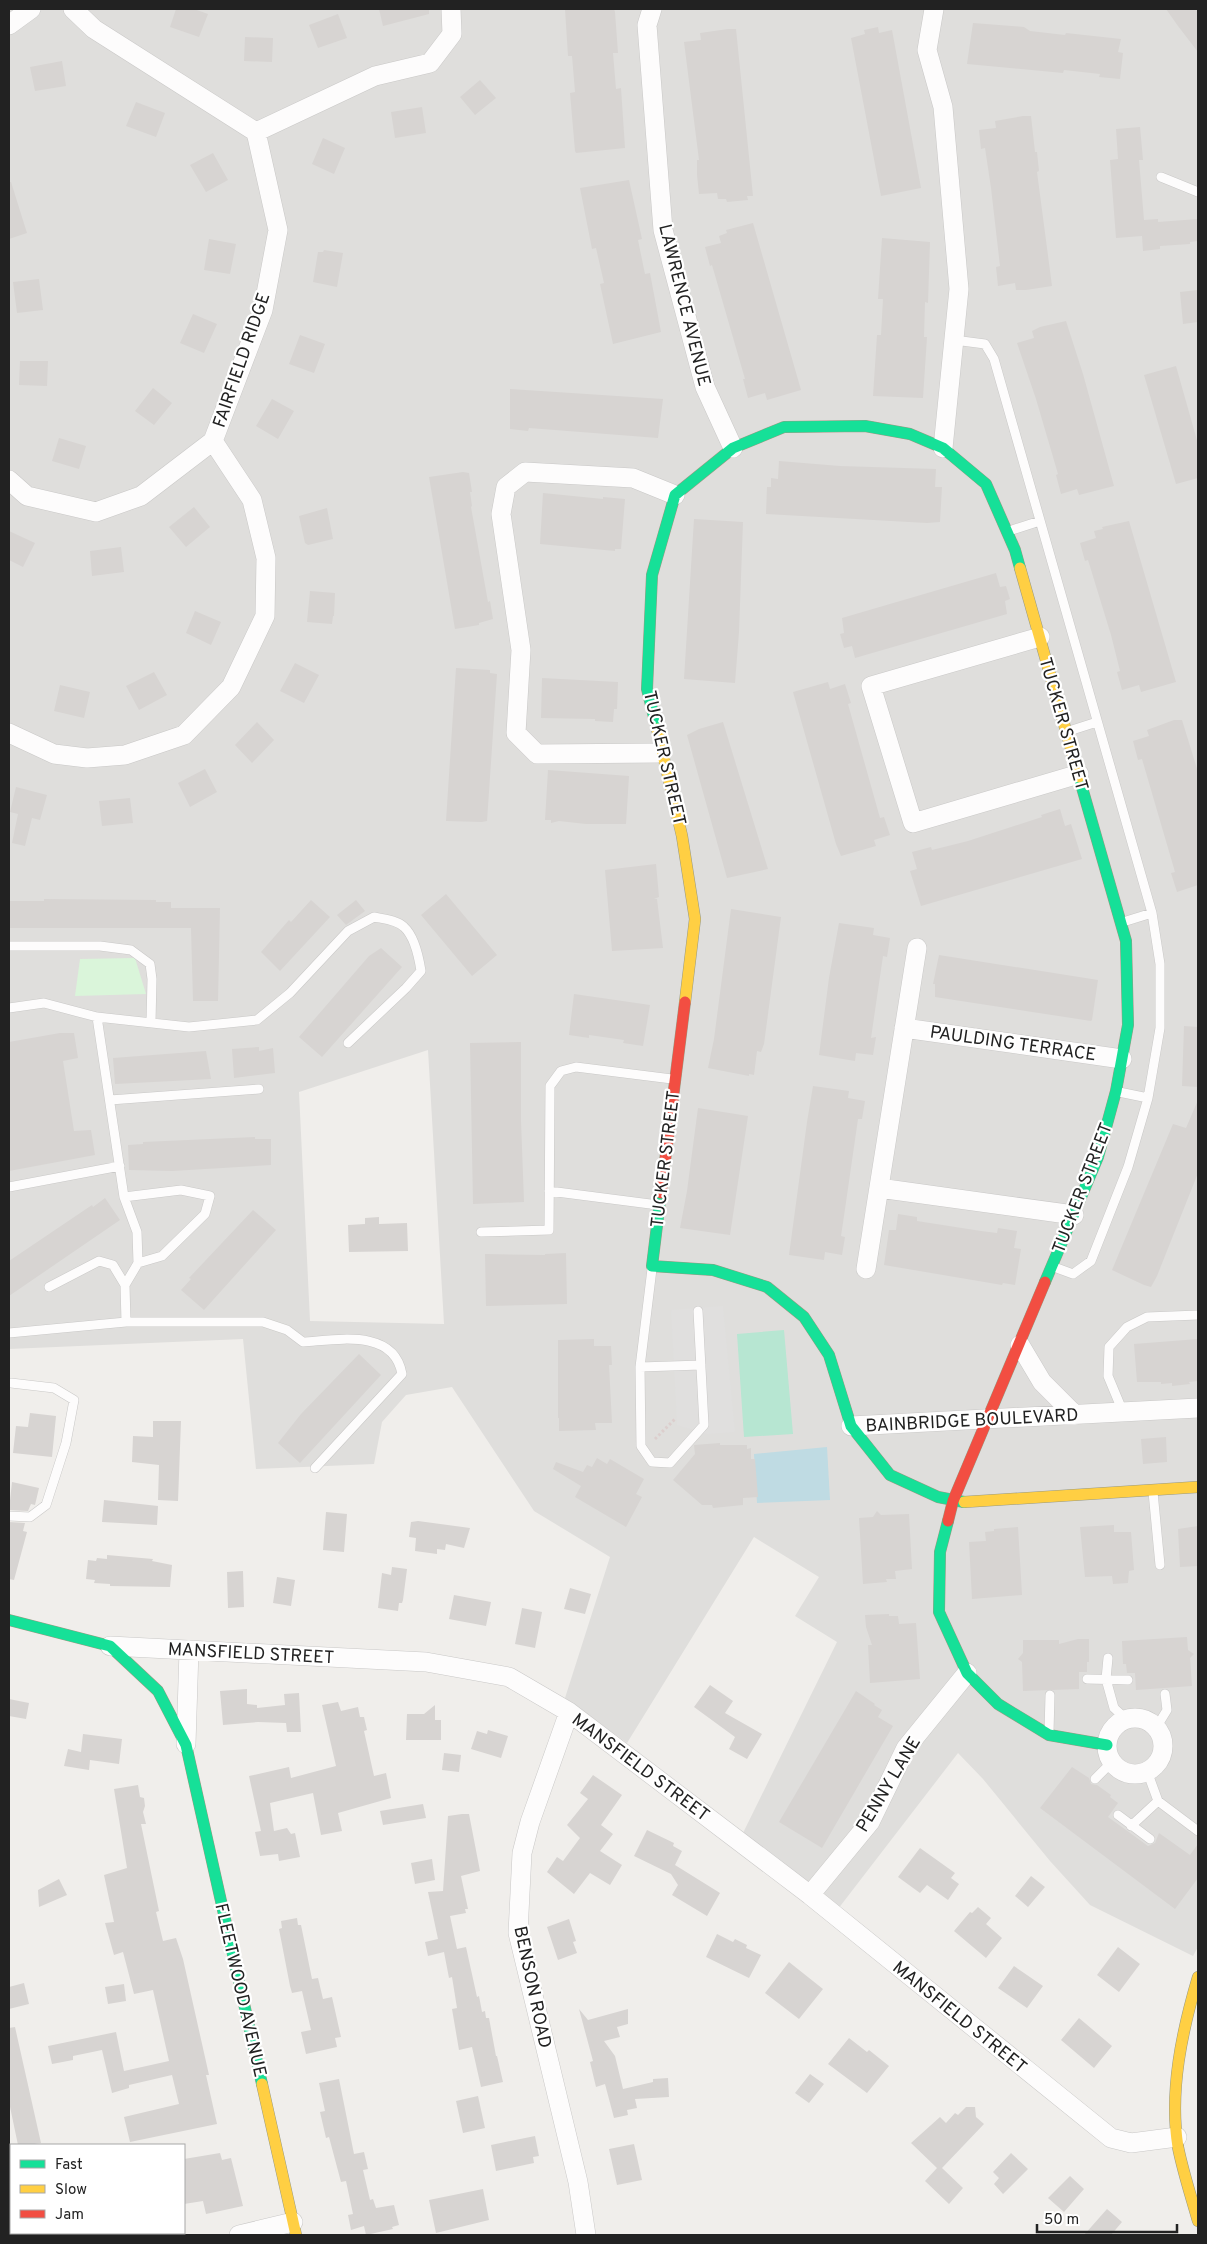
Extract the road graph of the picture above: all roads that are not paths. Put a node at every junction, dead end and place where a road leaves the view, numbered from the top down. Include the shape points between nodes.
1 (31, 9) edge
2 (73, 9) edge
3 (452, 9) edge
4 (652, 9) edge
5 (934, 9) edge
6 (9, 25) edge
7 (256, 132) junction
8 (1161, 177) dead end
9 (1198, 192) edge
10 (954, 340) junction
11 (213, 441) junction
12 (733, 448) junction
13 (943, 448) junction
14 (9, 480) edge
15 (675, 495) junction
16 (1040, 521) junction
17 (1007, 532) junction
18 (1040, 637) junction
19 (1097, 722) junction
20 (1066, 731) junction
21 (9, 733) edge
22 (662, 753) junction
23 (1079, 774) junction
24 (1152, 913) junction
25 (1121, 923) junction
26 (9, 946) edge
27 (917, 948) dead end
28 (9, 1008) edge
29 (97, 1017) junction
30 (151, 1022) junction
31 (904, 1028) junction
32 (348, 1043) dead end
33 (1122, 1059) junction
34 (675, 1079) junction
35 (259, 1089) dead end
36 (1116, 1091) junction
37 (1148, 1098) junction
38 (110, 1100) junction
39 (120, 1166) junction
40 (9, 1187) edge
41 (879, 1188) junction
42 (549, 1191) junction
43 (124, 1197) junction
44 (660, 1205) junction
45 (1074, 1215) junction
46 (481, 1232) dead end
47 (138, 1263) junction
48 (652, 1266) junction
49 (1052, 1266) junction
50 (866, 1268) dead end
51 (125, 1285) junction
52 (49, 1287) dead end
53 (698, 1311) dead end
54 (1198, 1315) edge
55 (126, 1322) junction
56 (9, 1333) edge
57 (1020, 1345) junction
58 (701, 1365) junction
59 (640, 1367) junction
60 (11, 1383) dead end
61 (1198, 1408) edge
62 (1123, 1412) junction
63 (1075, 1415) junction
64 (989, 1419) junction
65 (851, 1426) junction
66 (315, 1468) dead end
67 (1198, 1487) edge
68 (1152, 1490) junction
69 (953, 1501) junction
70 (9, 1516) edge
71 (1160, 1565) dead end
72 (9, 1620) edge
73 (110, 1646) junction
74 (189, 1650) junction
75 (1108, 1658) dead end
76 (967, 1673) junction
77 (1087, 1679) dead end
78 (1106, 1679) junction
79 (1128, 1680) dead end
80 (1050, 1694) dead end
81 (1165, 1694) dead end
82 (569, 1712) junction
83 (1126, 1719) junction
84 (1156, 1728) junction
85 (1049, 1735) junction
86 (186, 1745) junction
87 (1109, 1754) junction
88 (1147, 1771) junction
89 (1095, 1779) dead end
90 (1158, 1801) junction
91 (1118, 1815) dead end
92 (1131, 1826) junction
93 (1198, 1831) edge
94 (1150, 1839) dead end
95 (810, 1895) junction
96 (1198, 1977) edge
97 (1177, 2136) junction
98 (1198, 2221) edge
99 (295, 2229) edge
100 (239, 2235) edge
101 (586, 2235) edge

1 - 6 street
2 - 7 street via 94,29
3 - 7 street via 452,34 430,63 375,76
4 - 12 street, LAWRENCE AVENUE via 647,25 664,230 705,388
5 - 10 street via 927,50 943,107 959,289
7 - 11 street, FAIRFIELD RIDGE via 278,230 263,310
8 - 9 lane
10 - 13 street
10 - 16 lane via 985,344 994,359
11 - 14 street, FAIRFIELD RIDGE via 140,496 96,512 27,496
11 - 21 street, FAIRFIELD RIDGE via 252,500 266,558 265,616 231,687 184,735 125,755 87,758 54,754
12 - 13 street, TUCKER STREET via 784,427 864,426 910,434
12 - 15 street, TUCKER STREET
13 - 17 street, TUCKER STREET via 986,484
15 - 22 street, TUCKER STREET via 652,575 647,689
15 - 22 street via 633,478 525,472 506,487 501,514 521,650 516,733 537,754
16 - 17 lane
16 - 19 lane
17 - 18 street, TUCKER STREET
18 - 20 street, TUCKER STREET
18 - 23 street via 871,686 913,823
19 - 20 lane
19 - 24 lane
20 - 23 street, TUCKER STREET
22 - 34 street, TUCKER STREET via 682,836 694,919
23 - 25 street, TUCKER STREET
24 - 25 lane
24 - 37 lane via 1160,964 1160,1028
25 - 33 street, TUCKER STREET via 1126,941 1128,1025
26 - 30 lane via 100,946 131,950 150,964
27 - 31 street, PAULDING TERRACE
28 - 29 lane via 44,1002
29 - 30 lane
29 - 38 lane
30 - 32 lane via 190,1027 257,1020 290,993 348,931 374,917 392,921 404,927 417,950 421,971
31 - 33 street, PAULDING TERRACE
31 - 41 street, PAULDING TERRACE
33 - 36 street, TUCKER STREET
34 - 42 lane via 576,1068 561,1072 550,1086
34 - 44 street, TUCKER STREET
35 - 38 lane
36 - 37 lane
36 - 45 street, TUCKER STREET via 1098,1157
37 - 49 lane via 1128,1167 1091,1261 1073,1274
38 - 39 lane
39 - 40 lane
39 - 43 lane
41 - 45 street
41 - 50 street, PAULDING TERRACE
42 - 44 lane
42 - 46 lane via 549,1230
43 - 47 lane via 137,1232
43 - 47 lane via 181,1190 210,1196 205,1214 162,1256
44 - 48 street, TUCKER STREET
45 - 49 street, TUCKER STREET
47 - 51 lane
48 - 59 lane
48 - 65 street via 713,1270 767,1288 804,1317 829,1355
49 - 57 street, TUCKER STREET
51 - 52 lane via 113,1265 99,1260
51 - 55 lane
53 - 58 lane
54 - 62 lane via 1147,1317 1127,1327 1109,1347 1108,1376
55 - 56 lane
55 - 66 lane via 263,1322 287,1330 303,1342 359,1339 389,1349 400,1361 402,1374
57 - 63 street via 1042,1382
57 - 64 street, TUCKER STREET
58 - 59 lane
58 - 59 lane via 704,1426 670,1463 652,1462 641,1446
60 - 70 lane via 54,1388 74,1400 66,1443 46,1505 30,1517
61 - 62 street, BAINBRIDGE BOULEVARD
62 - 63 street, BAINBRIDGE BOULEVARD
63 - 64 street, BAINBRIDGE BOULEVARD
64 - 65 street, BAINBRIDGE BOULEVARD
64 - 69 street, TUCKER STREET
65 - 69 street, BAINBRIDGE BOULEVARD via 890,1475
67 - 68 street, BAINBRIDGE BOULEVARD
68 - 69 street, BAINBRIDGE BOULEVARD
68 - 71 lane
69 - 76 street via 940,1552 939,1612
72 - 73 street, MANSFIELD STREET
73 - 74 street, MANSFIELD STREET
73 - 86 street, FLEETWOOD AVENUE via 158,1691
74 - 82 street, MANSFIELD STREET via 426,1662 509,1677
74 - 86 street, FLEETWOOD AVENUE
75 - 78 lane
76 - 85 street via 998,1704
76 - 95 street, PENNY LANE via 906,1748 870,1822
77 - 78 lane
78 - 79 lane
78 - 83 lane via 1114,1708
80 - 85 lane
81 - 84 lane via 1167,1710
82 - 95 street, MANSFIELD STREET
82 - 101 street, BENSON ROAD via 522,1853 518,1933 578,2182
83 - 84 street via 1143,1719
83 - 87 street via 1112,1730
84 - 88 street via 1163,1744 1162,1752 1159,1760
85 - 87 street
86 - 99 street, FLEETWOOD AVENUE
87 - 88 street via 1124,1772
87 - 89 lane
88 - 90 lane
90 - 92 lane
90 - 93 lane
91 - 92 lane
92 - 94 lane
95 - 97 street, MANSFIELD STREET via 1111,2138 1131,2143
96 - 97 street via 1186,2015 1180,2055
97 - 98 street
99 - 100 street

